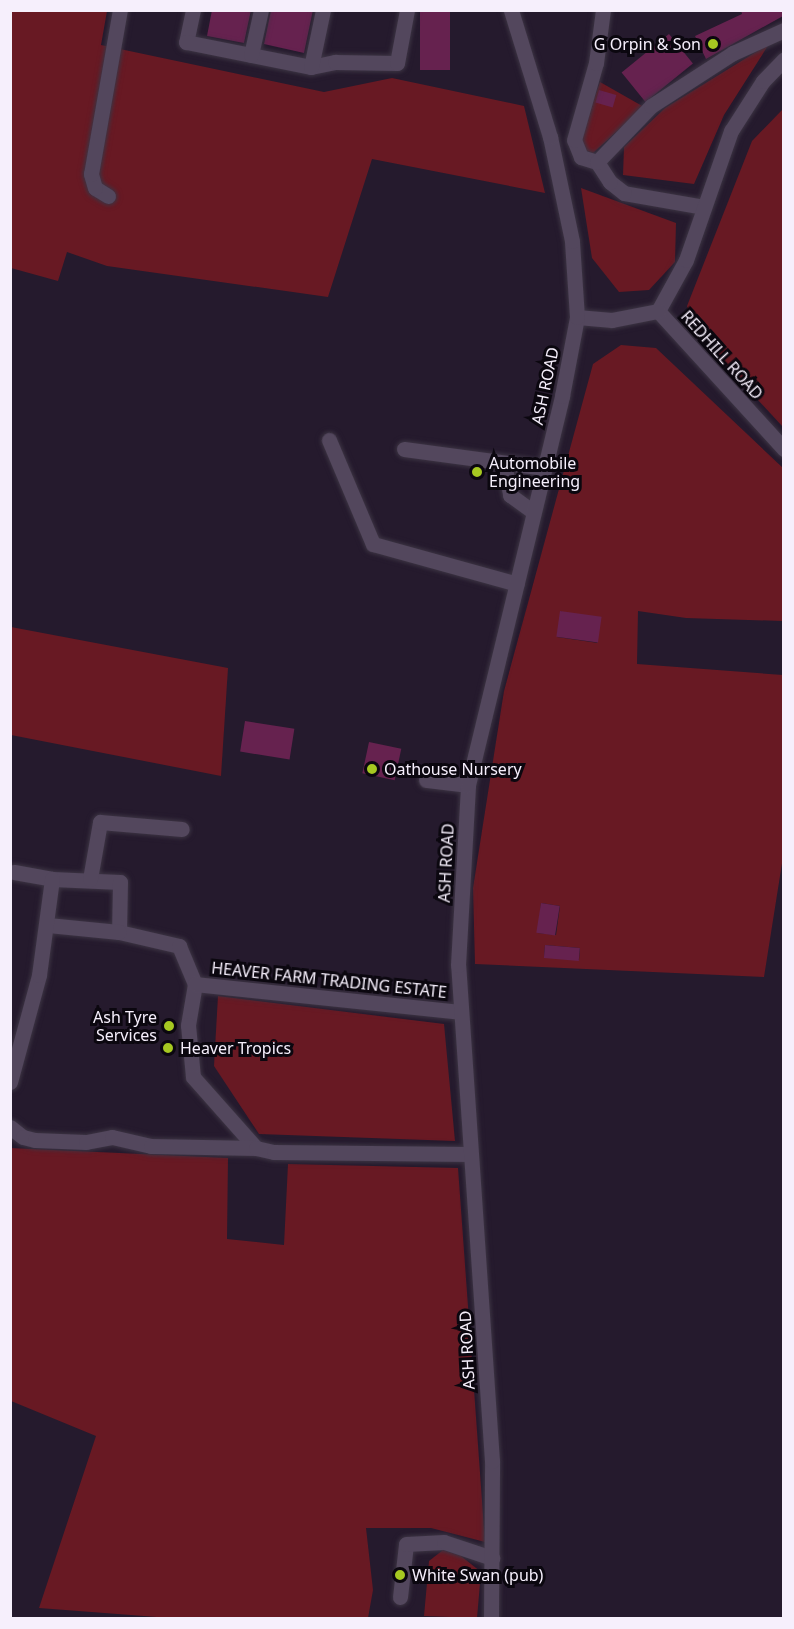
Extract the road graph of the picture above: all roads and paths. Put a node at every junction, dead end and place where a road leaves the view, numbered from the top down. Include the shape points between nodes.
1 (120, 10) edge
2 (193, 10) edge
3 (261, 10) edge
4 (323, 10) edge
5 (407, 10) edge
6 (511, 10) edge
7 (603, 10) edge
8 (783, 30) edge
9 (251, 55) junction
10 (783, 59) edge
11 (311, 67) junction
12 (597, 162) junction
13 (108, 196) dead end
14 (704, 207) junction
15 (658, 311) junction
16 (577, 317) junction
17 (329, 440) dead end
18 (404, 449) dead end
19 (783, 449) edge
20 (504, 463) junction
21 (545, 468) junction
22 (533, 512) junction
23 (517, 584) junction
24 (426, 780) dead end
25 (468, 784) junction
26 (182, 829) dead end
27 (14, 872) dead end
28 (52, 879) junction
29 (90, 879) junction
30 (48, 925) junction
31 (119, 932) junction
32 (195, 984) junction
33 (460, 1012) junction
34 (10, 1082) edge
35 (10, 1127) edge
36 (256, 1148) junction
37 (470, 1154) junction
38 (492, 1558) junction
39 (399, 1597) dead end
40 (491, 1618) edge

1 - 13 street via 91,174 95,188
2 - 9 street via 186,42
3 - 9 street
4 - 11 street
5 - 11 street via 397,63 335,62
6 - 16 street, ASH ROAD via 550,137 572,241
7 - 12 street via 596,63 574,140 581,157
8 - 12 street via 733,54 651,106
9 - 11 street
10 - 14 street via 763,81 731,131
12 - 14 street via 624,194
14 - 15 street via 686,261
15 - 16 street via 612,320
15 - 19 street, REDHILL ROAD
16 - 21 street, ASH ROAD
17 - 23 street via 373,544
18 - 20 street
20 - 21 street
20 - 22 street via 510,495
21 - 22 street, ASH ROAD
22 - 23 street, ASH ROAD
23 - 25 street, ASH ROAD
24 - 25 street
25 - 33 street, ASH ROAD via 458,965
26 - 29 street via 100,822
27 - 28 street
28 - 29 street
28 - 30 street
29 - 31 street via 120,882
30 - 31 street
30 - 34 street
31 - 32 street via 179,946
32 - 33 street, HEAVER FARM TRADING ESTATE
32 - 36 street via 188,1025 193,1077
33 - 37 street, ASH ROAD
35 - 36 street via 34,1140 86,1142 112,1137 162,1147
36 - 37 street via 274,1152
37 - 38 street, ASH ROAD via 491,1450
38 - 39 street via 444,1542 406,1544
38 - 40 street, ASH ROAD

